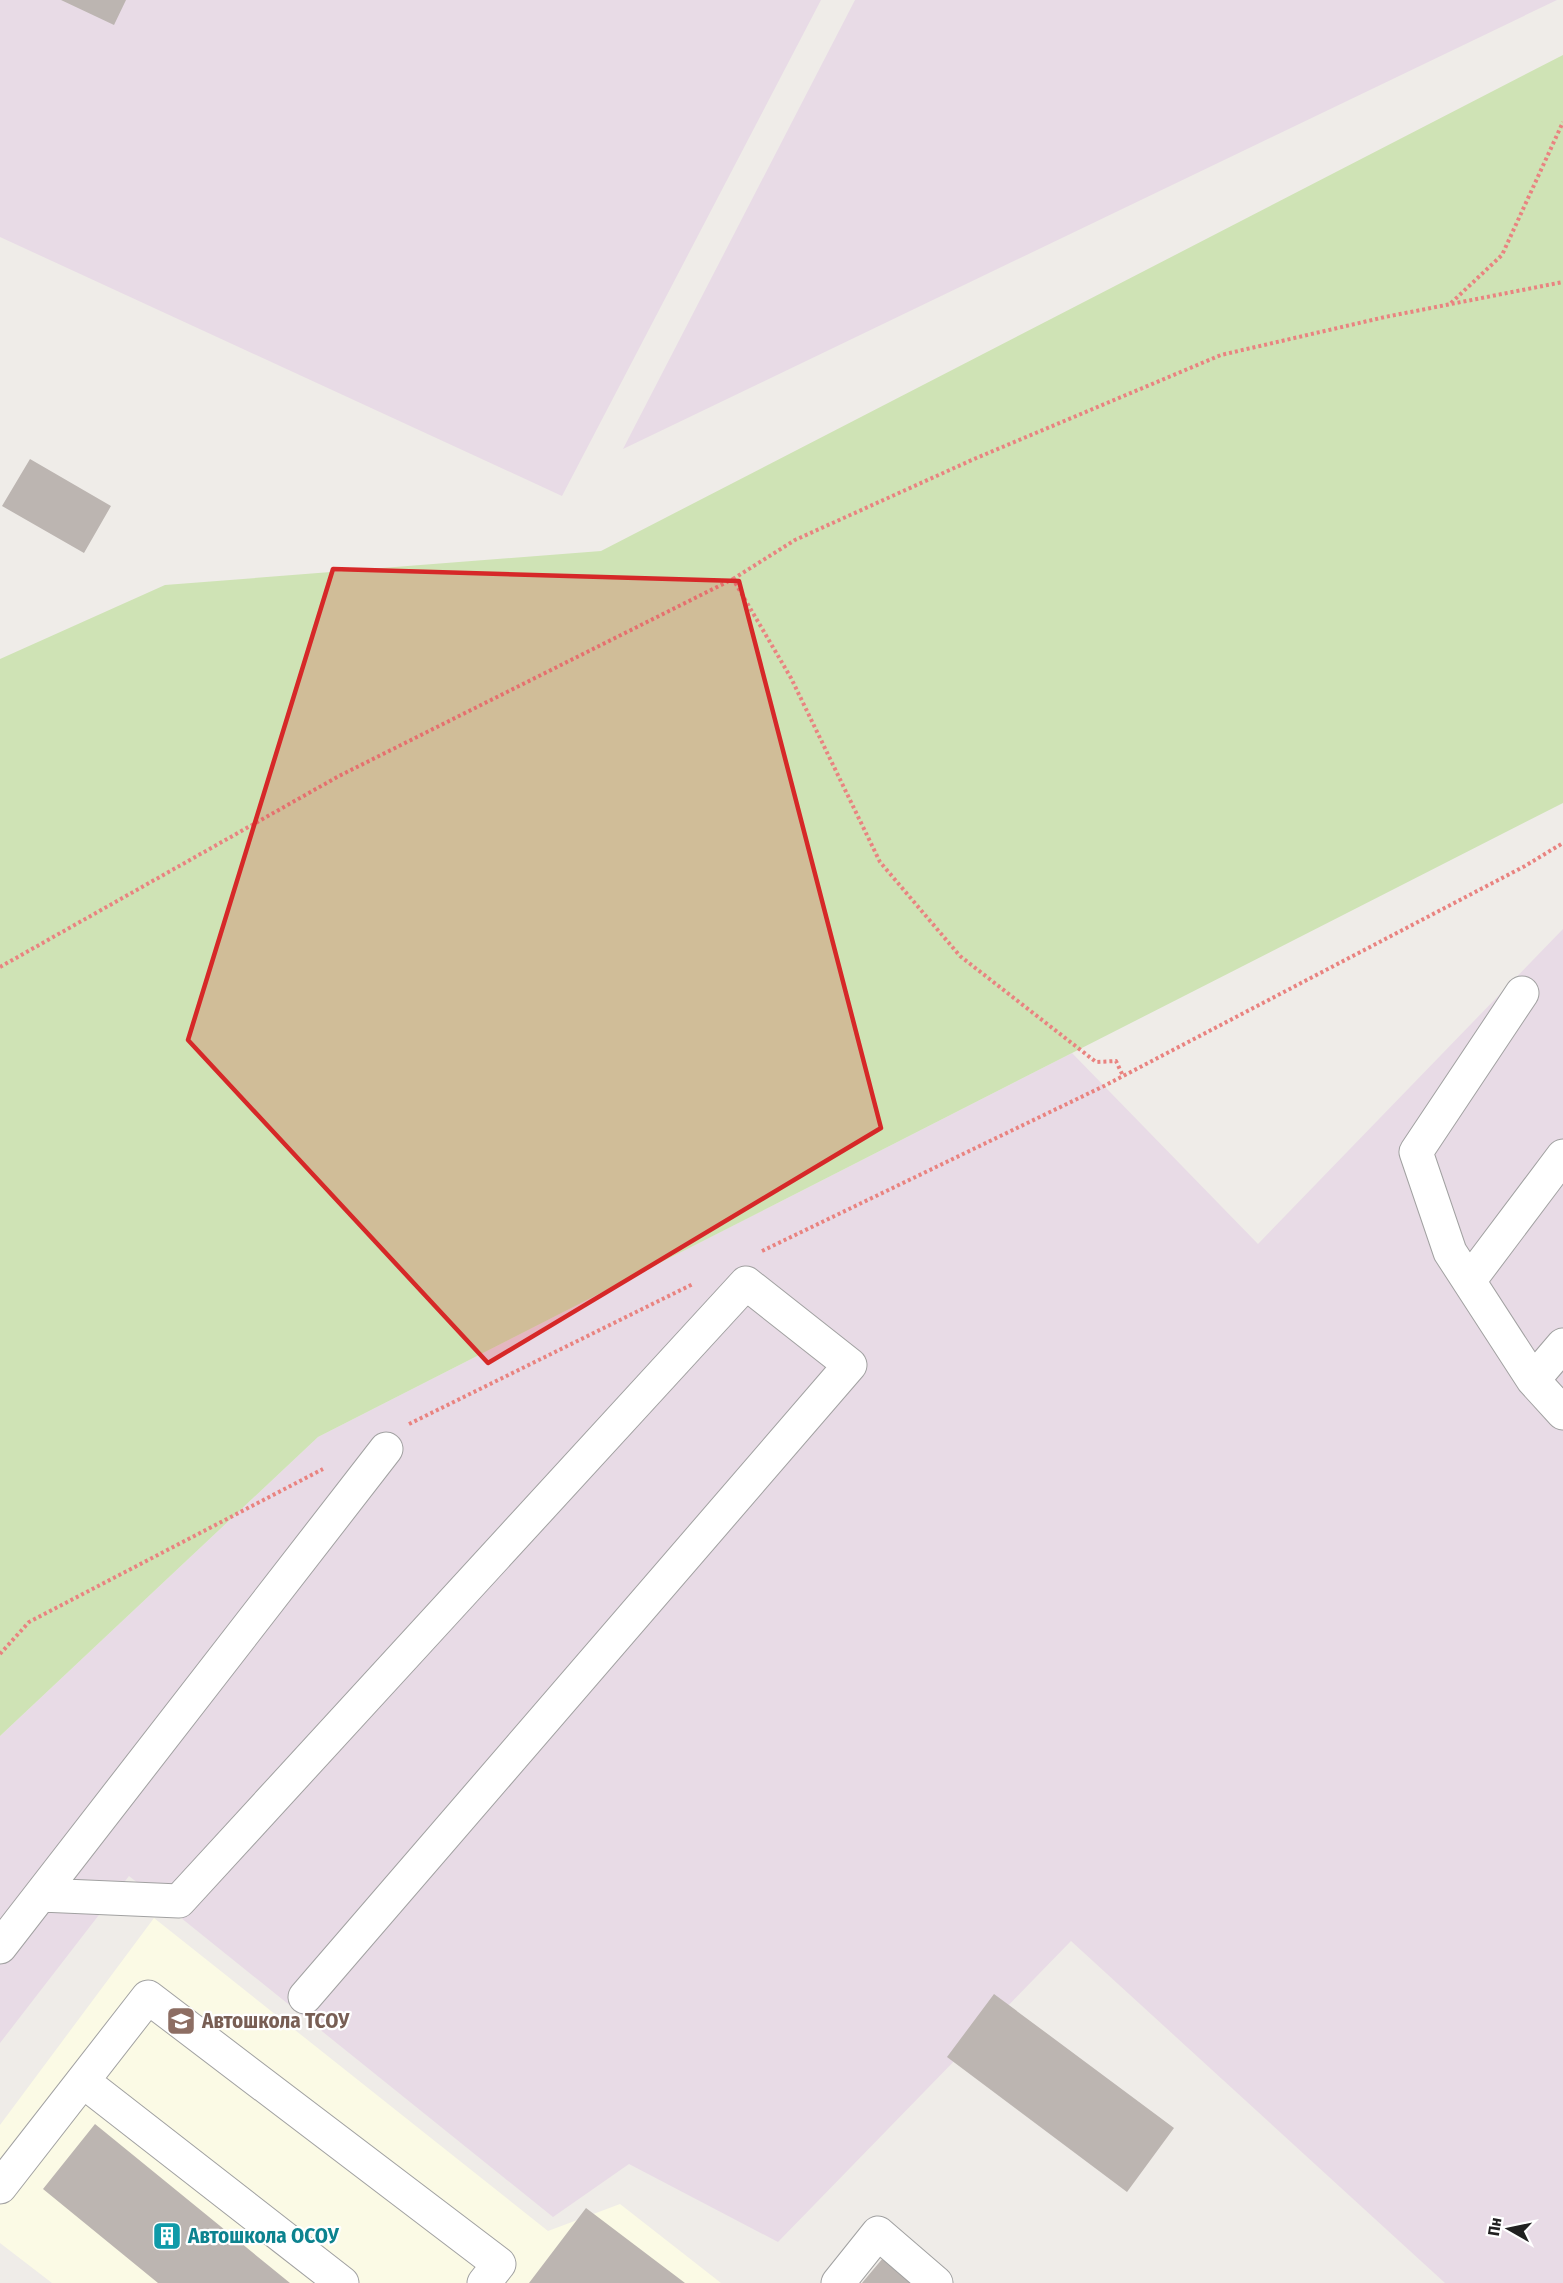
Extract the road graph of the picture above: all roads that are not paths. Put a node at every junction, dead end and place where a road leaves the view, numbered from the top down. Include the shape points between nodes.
1 (1522, 993) dead end
2 (1563, 1156) edge
3 (1469, 1281) junction
4 (1563, 1345) edge
5 (1533, 1380) junction
6 (1563, 1413) edge
7 (393, 1439) road end
8 (41, 1895) junction
9 (0, 1947) edge
10 (305, 1997) dead end
11 (84, 2082) junction
12 (0, 2187) edge
13 (342, 2283) edge
14 (484, 2283) edge
15 (838, 2283) edge
16 (936, 2283) edge

1 - 3 lane via 1416,1152 1450,1252
2 - 3 lane
3 - 5 lane
4 - 5 lane
5 - 6 lane
7 - 8 lane
8 - 9 lane
8 - 10 lane via 179,1901 746,1283 850,1365
11 - 12 lane
11 - 13 lane
11 - 14 lane via 148,1997 499,2264
15 - 16 lane via 878,2233

